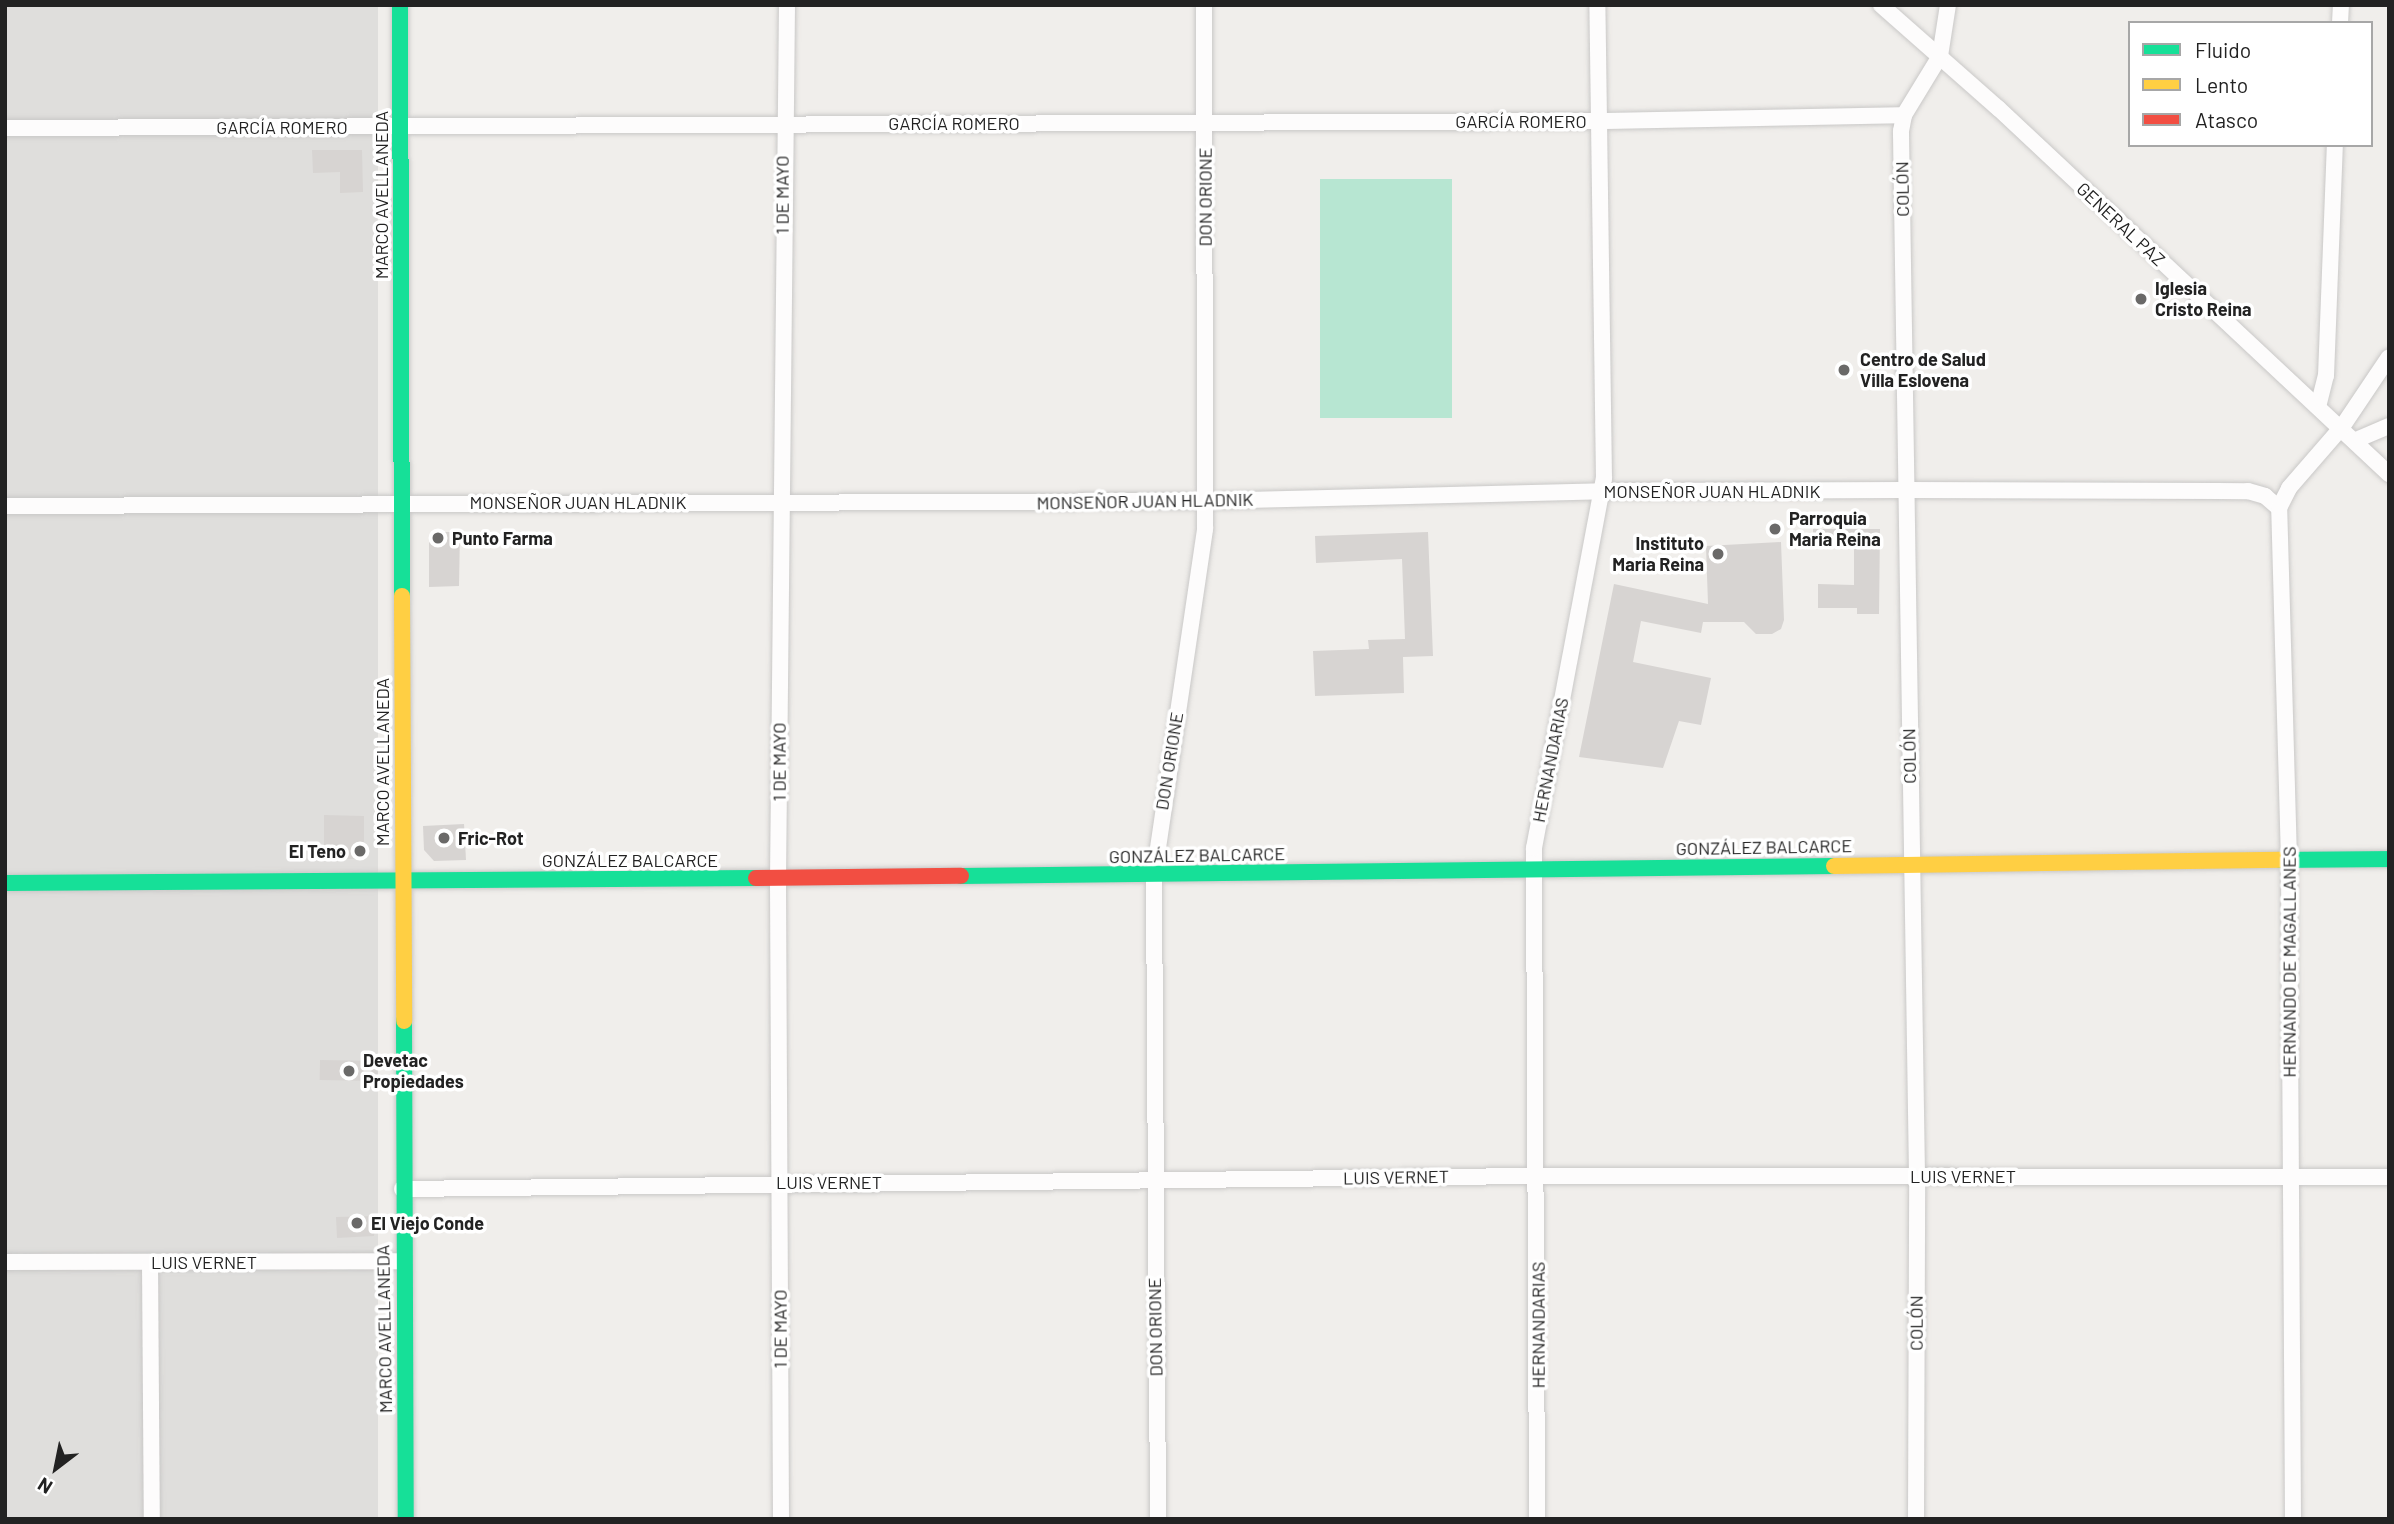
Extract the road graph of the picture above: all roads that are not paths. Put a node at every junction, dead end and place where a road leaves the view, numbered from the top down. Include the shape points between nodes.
1 (400, 5) edge
2 (787, 5) edge
3 (1204, 5) edge
4 (1597, 5) edge
5 (1881, 5) edge
6 (1948, 5) edge
7 (1940, 56) junction
8 (1904, 115) junction
9 (1601, 121) junction
10 (1205, 122) junction
11 (783, 124) junction
12 (400, 127) junction
13 (5, 128) edge
14 (2335, 147) edge
15 (2389, 357) edge
16 (2318, 407) junction
17 (2389, 426) edge
18 (2342, 427) junction
19 (2356, 440) junction
20 (2389, 474) edge
21 (1905, 490) junction
22 (1603, 491) junction
23 (1205, 501) junction
24 (401, 502) junction
25 (781, 503) junction
26 (5, 506) edge
27 (2279, 508) junction
28 (2389, 859) edge
29 (2289, 860) junction
30 (1911, 865) junction
31 (1535, 869) junction
32 (1154, 876) junction
33 (778, 879) junction
34 (401, 881) junction
35 (5, 883) edge
36 (1539, 1176) junction
37 (1917, 1176) junction
38 (2291, 1176) junction
39 (2389, 1177) edge
40 (1153, 1180) junction
41 (779, 1182) junction
42 (402, 1189) junction
43 (402, 1261) junction
44 (5, 1262) edge
45 (150, 1262) junction
46 (152, 1519) edge
47 (406, 1519) edge
48 (781, 1519) edge
49 (1158, 1519) edge
50 (1537, 1519) edge
51 (1916, 1519) edge
52 (2293, 1519) edge

1 - 12 street, MARCO AVELLANEDA
2 - 11 street, 1 DE MAYO
3 - 10 street, DON ORIONE
4 - 9 street, HERNANDARIAS
5 - 7 street, GENERAL PAZ
6 - 7 street
7 - 8 street
7 - 16 street, GENERAL PAZ
8 - 9 street, GARCÍA ROMERO
8 - 21 street, COLÓN
9 - 10 street, GARCÍA ROMERO
9 - 22 street, HERNANDARIAS
10 - 11 street, GARCÍA ROMERO
10 - 23 street, DON ORIONE
11 - 12 street, GARCÍA ROMERO
11 - 25 street, 1 DE MAYO
12 - 13 street, GARCÍA ROMERO
12 - 24 street, MARCO AVELLANEDA
14 - 16 street via 2326,376
15 - 18 street
16 - 18 street, GENERAL PAZ
17 - 19 street
18 - 19 street, GENERAL PAZ
18 - 27 street via 2289,488
19 - 20 street, GENERAL PAZ
21 - 22 street, MONSEÑOR JUAN HLADNIK
21 - 27 street, MONSEÑOR JUAN HLADNIK via 2248,491 2265,496
21 - 30 street, COLÓN
22 - 23 street, MONSEÑOR JUAN HLADNIK
22 - 31 street, HERNANDARIAS via 1536,829
23 - 25 street, MONSEÑOR JUAN HLADNIK
23 - 32 street, DON ORIONE via 1205,529
24 - 25 street, MONSEÑOR JUAN HLADNIK
24 - 26 street, MONSEÑOR JUAN HLADNIK
24 - 34 street, MARCO AVELLANEDA
25 - 33 street, 1 DE MAYO
27 - 29 street, HERNANDO DE MAGALLANES
28 - 29 street, GONZÁLEZ BALCARCE
29 - 30 street, GONZÁLEZ BALCARCE
29 - 38 street, HERNANDO DE MAGALLANES
30 - 31 street, GONZÁLEZ BALCARCE
30 - 37 street, COLÓN
31 - 32 street, GONZÁLEZ BALCARCE
31 - 36 street, HERNANDARIAS
32 - 33 street, GONZÁLEZ BALCARCE
32 - 40 street, DON ORIONE
33 - 34 street, GONZÁLEZ BALCARCE
33 - 41 street, 1 DE MAYO
34 - 35 street, GONZÁLEZ BALCARCE
34 - 42 street, MARCO AVELLANEDA
36 - 37 street, LUIS VERNET
36 - 40 street, LUIS VERNET
36 - 50 street, HERNANDARIAS
37 - 38 street, LUIS VERNET
37 - 51 street, COLÓN
38 - 39 street, LUIS VERNET
38 - 52 street, HERNANDO DE MAGALLANES
40 - 41 street, LUIS VERNET
40 - 49 street, DON ORIONE
41 - 42 street, LUIS VERNET
41 - 48 street, 1 DE MAYO
42 - 43 street, MARCO AVELLANEDA
43 - 45 street, LUIS VERNET
43 - 47 street, MARCO AVELLANEDA
44 - 45 street, LUIS VERNET
45 - 46 street

